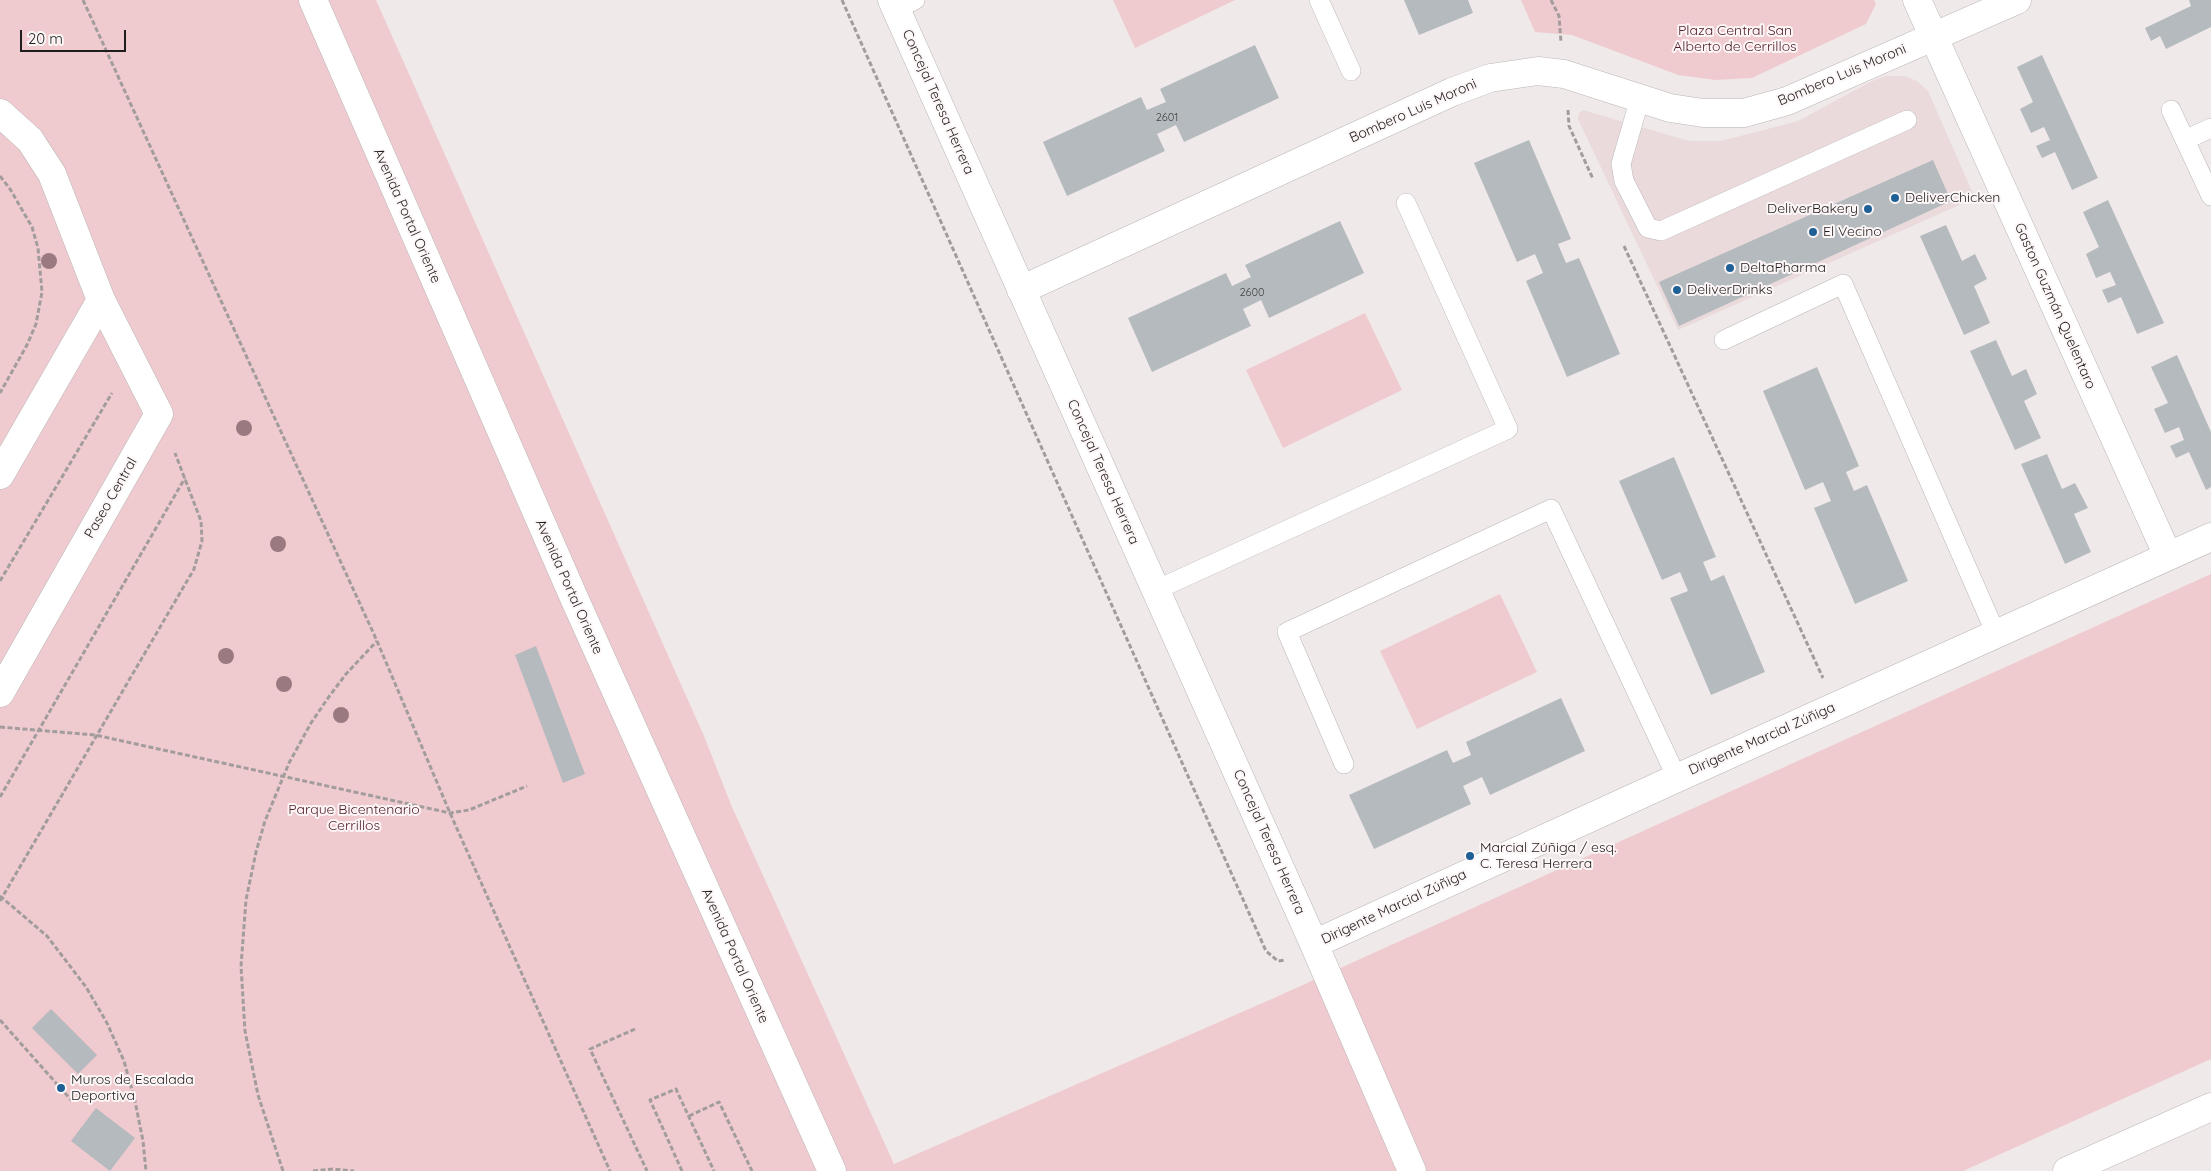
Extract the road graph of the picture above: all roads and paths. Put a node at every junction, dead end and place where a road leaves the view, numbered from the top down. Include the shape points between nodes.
1 (83, 0) edge
2 (313, 0) edge
3 (842, 0) edge
4 (1319, 0) edge
5 (1552, 0) edge
6 (1917, 0) edge
7 (2017, 0) edge
8 (901, 3) edge
9 (1933, 37) junction
10 (1351, 71) dead end
11 (1564, 74) junction
12 (1640, 98) junction
13 (2171, 110) dead end
14 (0, 113) edge
15 (1907, 120) dead end
16 (2211, 128) edge
17 (2185, 140) junction
18 (0, 176) edge
19 (1597, 188) dead end
20 (2211, 196) edge
21 (1406, 203) dead end
22 (1622, 241) dead end
23 (1022, 290) junction
24 (101, 300) junction
25 (1724, 340) dead end
26 (131, 359) junction
27 (0, 393) edge
28 (159, 414) junction
29 (0, 475) edge
30 (185, 478) junction
31 (2211, 537) edge
32 (2168, 556) junction
33 (0, 581) edge
34 (1156, 590) junction
35 (1996, 634) junction
36 (377, 641) junction
37 (0, 692) edge
38 (1835, 706) junction
39 (0, 727) edge
40 (39, 731) junction
41 (95, 735) junction
42 (1344, 764) dead end
43 (283, 775) junction
44 (1676, 778) junction
45 (527, 786) dead end
46 (0, 797) edge
47 (450, 812) junction
48 (1, 898) edge
49 (1314, 944) junction
50 (0, 1020) edge
51 (635, 1029) dead end
52 (72, 1101) dead end
53 (2210, 1111) edge
54 (689, 1116) junction
55 (146, 1171) edge
56 (283, 1171) edge
57 (313, 1171) edge
58 (354, 1171) edge
59 (610, 1171) edge
60 (647, 1171) edge
61 (682, 1171) edge
62 (714, 1171) edge
63 (752, 1171) edge
64 (832, 1171) edge
65 (1412, 1171) edge
66 (2066, 1171) edge

1 - 36 path
2 - 64 street, Avenida Portal Oriente via 574,600
3 - 49 path via 1266,951 1278,961
4 - 10 lane
5 - 11 path via 1559,16
6 - 9 street, Gaston Guzmán Quelentaro
7 - 9 street, Bombero Luis Moroni
8 - 23 street, Concejal Teresa Herrera
9 - 12 street, Bombero Luis Moroni via 1787,101 1744,113 1703,113 1670,108
9 - 32 street, Gaston Guzmán Quelentaro
11 - 12 street, Bombero Luis Moroni
11 - 19 path via 1569,126
11 - 23 street, Bombero Luis Moroni via 1538,71 1490,78 1452,92
12 - 15 lane via 1621,164 1624,181 1648,228 1661,231
13 - 17 lane
14 - 24 street via 30,140 52,174
16 - 17 lane
17 - 20 lane
18 - 27 path via 32,227 42,270 42,292 33,331
21 - 34 lane via 1508,429
22 - 38 path
23 - 34 street, Concejal Teresa Herrera
24 - 26 street
24 - 29 street
25 - 35 lane via 1843,284
26 - 28 street
26 - 33 path
28 - 30 path
28 - 37 street, Paseo Central
30 - 40 path
30 - 41 path via 201,522 199,556
31 - 32 street, Dirigente Marcial Zúñiga
32 - 35 street, Dirigente Marcial Zúñiga
34 - 49 street, Concejal Teresa Herrera
35 - 38 street, Dirigente Marcial Zúñiga
36 - 43 path via 324,704
36 - 47 path
38 - 44 street, Dirigente Marcial Zúñiga
39 - 40 path
40 - 41 path
40 - 46 path
41 - 43 path
41 - 48 path
42 - 44 lane via 1287,632 1551,509
43 - 47 path
43 - 56 path via 265,821 252,868 241,966 250,1064
44 - 49 street, Dirigente Marcial Zúñiga
45 - 47 path via 469,810
47 - 59 path
48 - 55 path via 47,936 74,970 107,1023 134,1094
49 - 65 street, Concejal Teresa Herrera
50 - 52 path
51 - 60 path via 590,1049
53 - 66 street
54 - 61 path via 676,1088 650,1100
54 - 62 path
54 - 63 path via 719,1102
57 - 58 path

